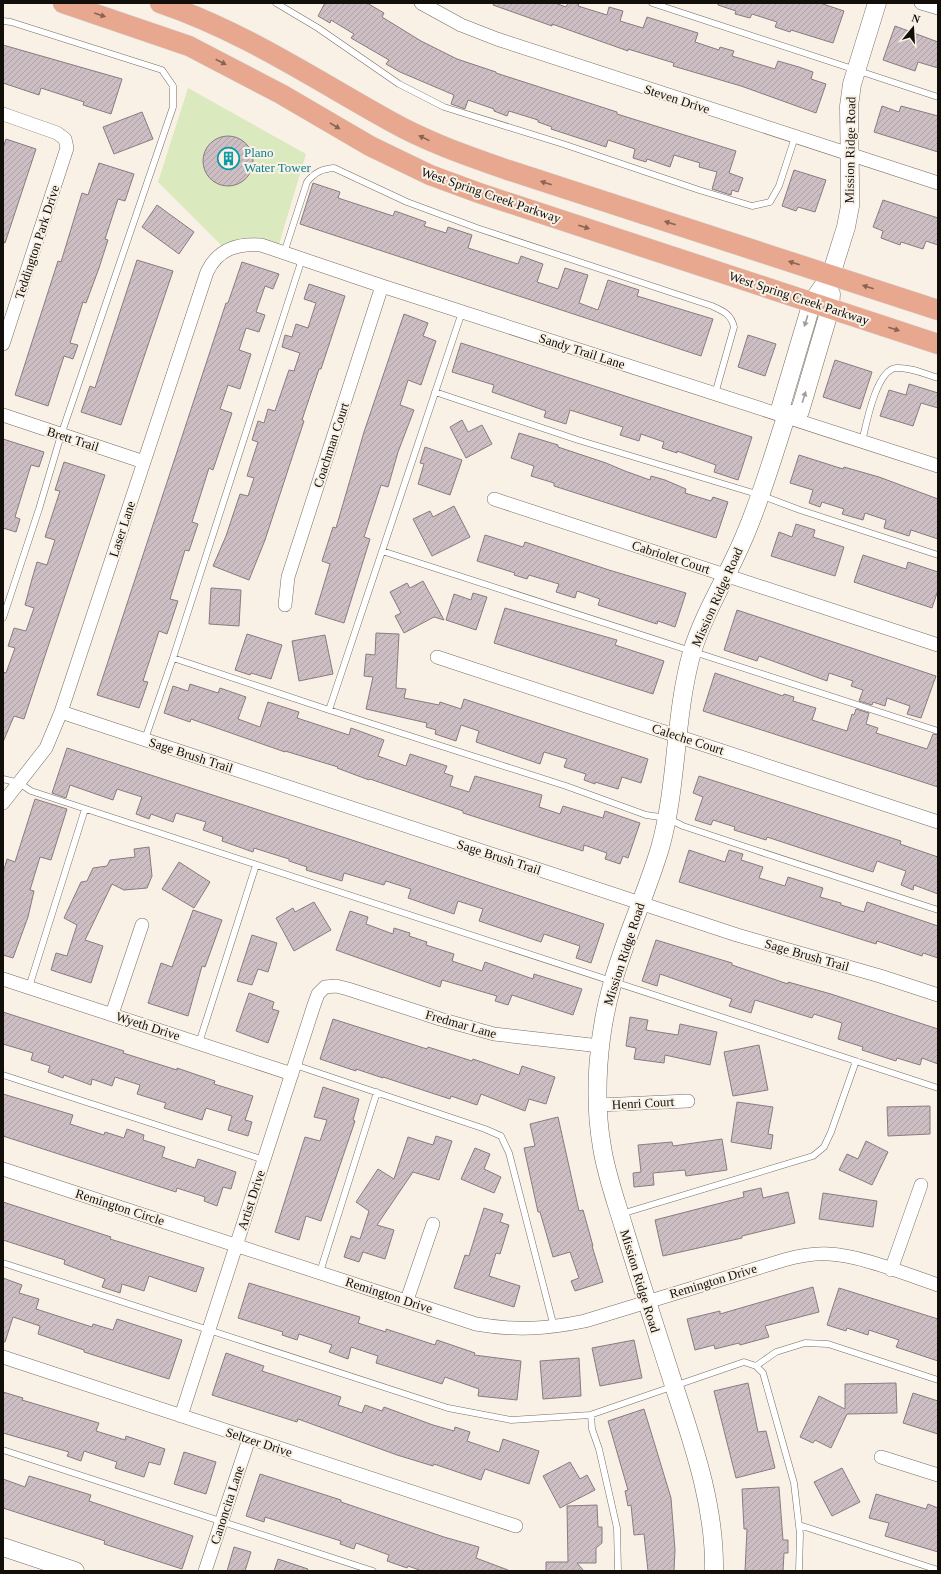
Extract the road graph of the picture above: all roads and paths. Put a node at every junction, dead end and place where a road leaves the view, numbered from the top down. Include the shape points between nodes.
1 (63, 3) edge
2 (160, 3) edge
3 (276, 3) edge
4 (421, 3) edge
5 (652, 3) edge
6 (877, 3) edge
7 (921, 3) edge
8 (938, 8) edge
9 (3, 21) edge
10 (857, 70) junction
11 (938, 97) edge
12 (3, 114) edge
13 (795, 138) junction
14 (850, 156) junction
15 (938, 183) edge
16 (226, 250) joint
17 (284, 253) junction
18 (302, 259) junction
19 (831, 275) junction
20 (382, 286) junction
21 (821, 305) junction
22 (938, 310) edge
23 (462, 312) junction
24 (3, 344) edge
25 (938, 344) edge
26 (938, 378) edge
27 (436, 392) junction
28 (715, 394) junction
29 (3, 416) edge
30 (786, 417) junction
31 (61, 435) junction
32 (862, 442) junction
33 (144, 462) junction
34 (938, 466) edge
35 (760, 495) junction
36 (494, 499) dead end
37 (382, 551) junction
38 (938, 555) edge
39 (726, 575) junction
40 (285, 605) dead end
41 (3, 618) edge
42 (938, 645) edge
43 (693, 651) junction
44 (438, 657) dead end
45 (173, 658) junction
46 (329, 710) junction
47 (61, 712) junction
48 (938, 731) edge
49 (677, 736) junction
50 (145, 739) junction
51 (3, 779) edge
52 (19, 784) junction
53 (3, 803) edge
54 (85, 809) junction
55 (667, 818) junction
56 (938, 822) edge
57 (256, 865) junction
58 (640, 904) junction
59 (938, 910) edge
60 (142, 925) dead end
61 (3, 979) edge
62 (612, 983) junction
63 (325, 987) joint
64 (29, 988) junction
65 (938, 995) edge
66 (112, 1014) junction
67 (199, 1043) junction
68 (600, 1046) junction
69 (856, 1061) junction
70 (294, 1069) junction
71 (3, 1075) edge
72 (938, 1088) edge
73 (377, 1092) junction
74 (688, 1101) dead end
75 (599, 1105) junction
76 (264, 1160) junction
77 (3, 1169) edge
78 (921, 1185) dead end
79 (620, 1214) junction
80 (433, 1224) dead end
81 (236, 1245) junction
82 (3, 1263) edge
83 (891, 1270) junction
84 (320, 1272) junction
85 (938, 1285) edge
86 (407, 1300) junction
87 (646, 1301) junction
88 (554, 1328) junction
89 (209, 1329) junction
90 (3, 1358) edge
91 (756, 1366) junction
92 (938, 1380) edge
93 (674, 1387) junction
94 (591, 1415) junction
95 (181, 1416) junction
96 (249, 1439) junction
97 (3, 1450) edge
98 (881, 1457) dead end
99 (938, 1475) edge
100 (221, 1521) junction
101 (516, 1526) dead end
102 (799, 1526) junction
103 (3, 1548) edge
104 (938, 1570) edge
105 (74, 1571) edge
106 (205, 1571) edge
107 (373, 1571) edge
108 (618, 1571) edge
109 (714, 1571) edge
110 (799, 1571) edge

1 -> 21 main road, West Spring Creek Parkway via 189,46 370,146 430,175
19 -> 2 main road via 515,173 439,145 391,122 255,43 183,10
3 - 13 lane via 318,28 399,84 444,107 752,206 770,202 779,186
4 - 13 street, Steven Drive via 461,25 498,39
5 - 10 lane
6 - 10 street, Mission Ridge Road
7 - 8 street
9 - 31 lane via 162,70 173,86 173,107
10 - 11 lane
10 - 14 street, Mission Ridge Road via 848,106
12 - 24 street, Teddington Park Drive via 51,131 65,140 67,148
13 - 14 street, Steven Drive
14 - 15 street, Steven Drive
14 - 19 street, Mission Ridge Road via 850,206
16 - 17 street, Sandy Trail Lane via 240,244 248,244 261,245
16 - 33 street, Laser Lane via 217,256 208,272
17 - 18 street, Sandy Trail Lane
17 - 28 lane via 307,182 313,174 323,169 334,168 407,202 442,215 727,313 734,327
18 - 20 street, Sandy Trail Lane
18 - 45 lane
19 - 21 street, Mission Ridge Road
22 -> 19 main road
20 - 23 street, Sandy Trail Lane
20 - 40 street, Coachman Court via 288,577
21 -> 25 main road, West Spring Creek Parkway
21 - 30 street, Mission Ridge Road via 800,411
23 - 27 lane
23 - 28 street, Sandy Trail Lane
26 - 32 lane via 906,368 894,368 882,377
27 - 35 lane via 578,440
27 - 37 lane
28 - 30 street, Sandy Trail Lane
29 - 31 street, Brett Trail
30 - 32 street, Sandy Trail Lane
30 - 35 street, Mission Ridge Road
31 - 33 street, Brett Trail
31 - 41 lane via 40,508
32 - 34 street, Sandy Trail Lane
33 - 47 street, Laser Lane
35 - 38 lane
35 - 39 street, Mission Ridge Road via 749,526
36 - 39 street, Cabriolet Court
37 - 43 lane
37 - 46 lane
39 - 42 street, Cabriolet Court
39 - 43 street, Mission Ridge Road via 703,622
43 - 48 lane
43 - 49 street, Mission Ridge Road via 684,686
44 - 49 street, Caleche Court
45 - 46 lane
45 - 50 lane
46 - 55 lane via 566,786 646,815
47 - 50 street, Sage Brush Trail
47 - 52 street, Laser Lane via 46,748
49 - 55 street, Mission Ridge Road
49 - 56 street, Caleche Court
50 - 58 street, Sage Brush Trail
51 - 52 lane
52 - 53 street, Laser Lane
52 - 54 lane via 31,791
54 - 57 lane
54 - 64 lane
55 - 58 street, Mission Ridge Road
55 - 59 lane via 683,826
57 - 62 lane
57 - 67 lane
58 - 62 street, Mission Ridge Road
58 - 65 street, Sage Brush Trail
60 - 66 street
61 - 64 street, Wyeth Drive
62 - 68 street, Mission Ridge Road
62 - 69 lane
63 - 68 street, Fredmar Lane via 348,989 494,1034
63 - 70 street, Artist Drive via 318,994
64 - 66 street, Wyeth Drive
66 - 67 street, Wyeth Drive
67 - 70 street, Wyeth Drive
68 - 75 street, Mission Ridge Road
69 - 72 lane
69 - 79 lane via 831,1132 824,1147 813,1156
70 - 73 lane
70 - 76 street, Artist Drive
71 - 76 lane
73 - 84 lane
73 - 88 lane via 501,1136 509,1153
74 - 75 street, Henri Court
75 - 79 street, Mission Ridge Road via 601,1145
76 - 81 street, Artist Drive
77 - 81 street, Remington Circle
78 - 83 street
79 - 87 street, Mission Ridge Road
80 - 86 street
81 - 84 street, Remington Drive
81 - 89 street, Artist Drive
82 - 89 lane
83 - 85 street, Remington Drive
83 - 87 street, Remington Drive via 854,1258 808,1254
84 - 86 street, Remington Drive
86 - 88 street, Remington Drive via 476,1324 504,1329
87 - 88 street, Remington Drive via 585,1321
87 - 93 street, Mission Ridge Road
89 - 94 lane via 448,1408 511,1420
89 - 95 street, Artist Drive
90 - 95 street, Seltzer Drive
91 - 92 lane via 776,1352 805,1343 828,1344
91 - 93 lane via 744,1362
91 - 102 lane via 763,1373 779,1427 794,1483
93 - 94 lane
93 - 109 street, Mission Ridge Road via 692,1441 709,1510
94 - 108 lane via 592,1429 599,1449 616,1528
95 - 96 street, Seltzer Drive
96 - 100 street, Canoncita Lane
96 - 101 street, Seltzer Drive
97 - 100 lane
98 - 99 street
100 - 106 street, Canoncita Lane
100 - 107 lane
102 - 104 lane
102 - 110 lane
103 - 105 street

